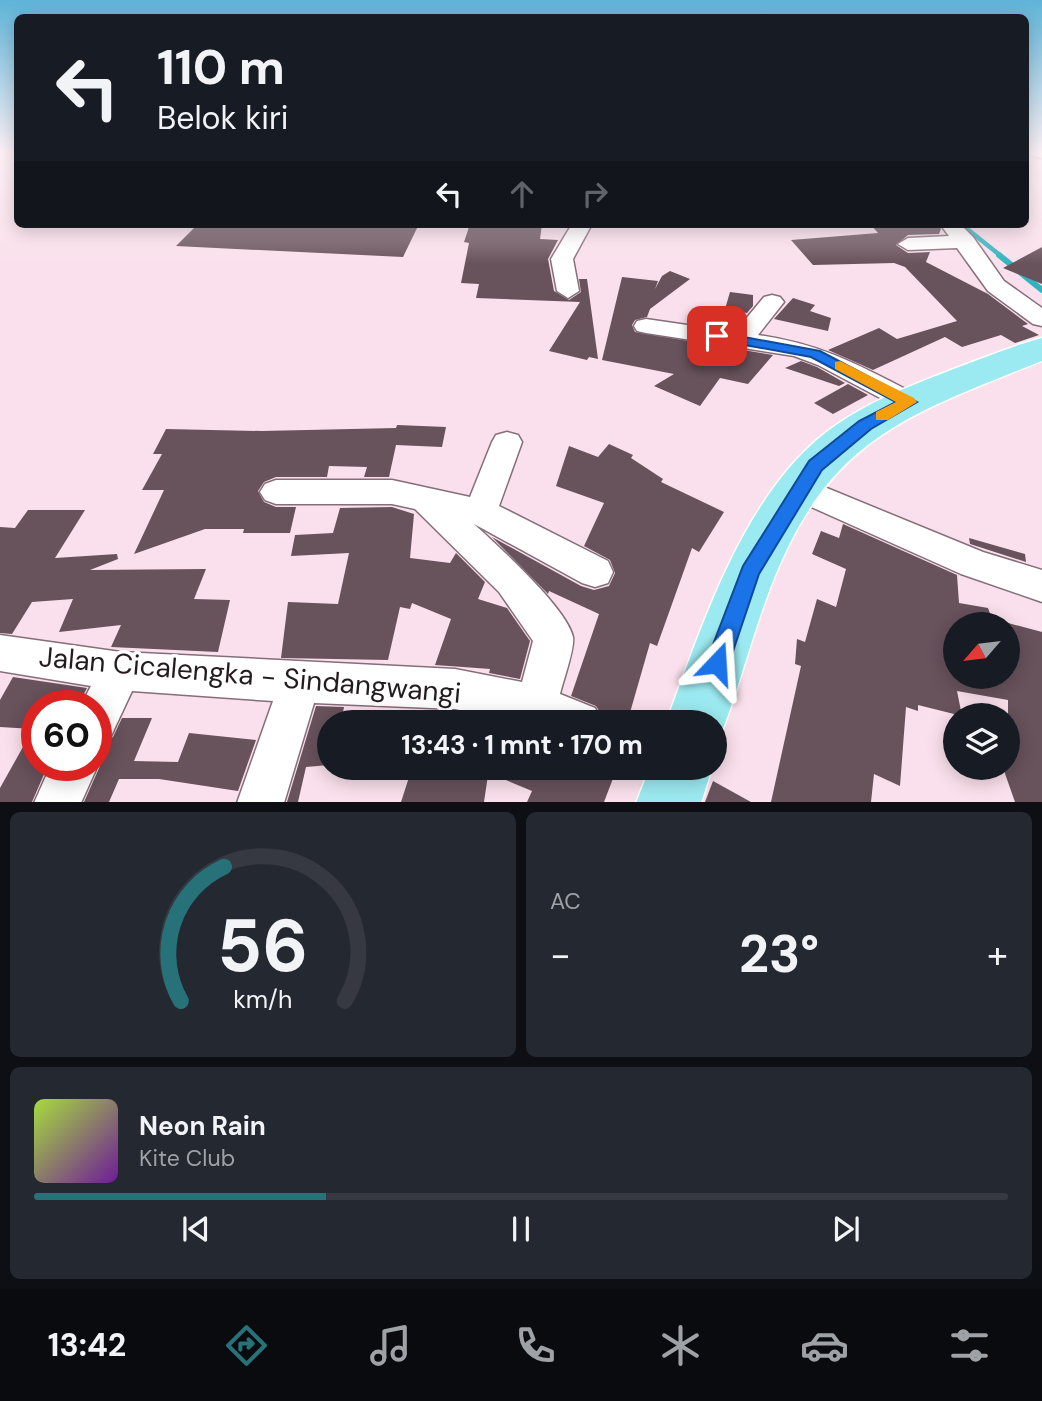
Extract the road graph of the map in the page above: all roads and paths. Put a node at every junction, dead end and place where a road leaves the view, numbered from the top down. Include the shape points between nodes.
1 (580, 228) edge
2 (954, 228) edge
3 (965, 241) junction
4 (908, 244) dead end
5 (568, 291) dead end
6 (772, 302) dead end
7 (1042, 319) edge
8 (646, 326) dead end
9 (741, 340) junction
10 (1042, 349) edge
11 (909, 402) junction
12 (507, 442) dead end
13 (800, 489) junction
14 (276, 492) dead end
15 (425, 499) junction
16 (480, 512) junction
17 (596, 572) dead end
18 (1042, 586) edge
19 (0, 653) edge
20 (121, 670) junction
21 (300, 683) junction
22 (111, 690) edge
23 (536, 706) junction
24 (546, 710) edge
25 (701, 710) edge
26 (677, 780) edge
27 (67, 781) edge
28 (57, 802) edge
29 (260, 802) edge
30 (668, 802) edge

1 - 5 street via 562,259
2 - 3 street
3 - 4 street
3 - 7 street via 996,286
6 - 9 street
8 - 9 street
9 - 11 street via 815,354
10 - 11 main road
11 - 13 main road via 835,447 815,465
12 - 16 street
13 - 18 street via 974,564
13 - 25 main road via 750,572
14 - 15 street via 392,492
15 - 16 street
15 - 23 street via 512,581 550,631 553,644
16 - 17 street
19 - 20 street, Jalan Cicalengka - Sindangwangi
20 - 21 street, Jalan Cicalengka - Sindangwangi
20 - 22 street
21 - 23 street, Jalan Cicalengka - Sindangwangi via 455,689
21 - 29 street
23 - 24 street, Jalan Cicalengka - Sindangwangi
26 - 30 main road
27 - 28 street

